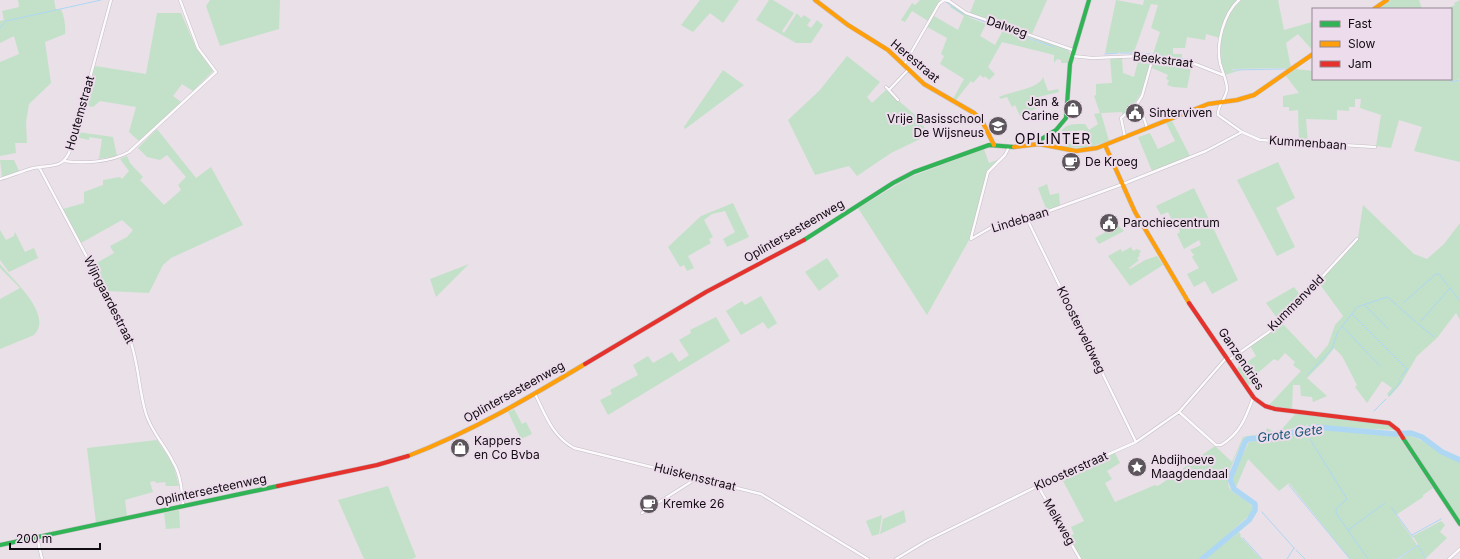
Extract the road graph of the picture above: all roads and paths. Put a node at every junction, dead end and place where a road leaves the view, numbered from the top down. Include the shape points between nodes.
1 (111, 0) edge
2 (180, 0) edge
3 (815, 0) edge
4 (944, 0) edge
5 (1089, 0) edge
6 (1239, 0) edge
7 (1387, 0) edge
8 (1375, 8) edge
9 (1073, 50) junction
10 (1312, 55) edge
11 (1072, 56) junction
12 (1153, 57) junction
13 (904, 65) junction
14 (908, 70) junction
15 (1223, 75) junction
16 (886, 87) dead end
17 (889, 90) junction
18 (898, 100) dead end
19 (1223, 102) junction
20 (1137, 104) junction
21 (1147, 128) junction
22 (1242, 132) junction
23 (1125, 136) junction
24 (1038, 144) junction
25 (994, 145) junction
26 (1105, 145) junction
27 (1009, 147) junction
28 (1375, 147) dead end
29 (64, 160) junction
30 (39, 168) junction
31 (0, 179) edge
32 (1121, 184) junction
33 (1027, 219) junction
34 (1357, 239) dead end
35 (1228, 358) junction
36 (535, 394) junction
37 (1254, 398) junction
38 (1180, 412) junction
39 (1136, 442) junction
40 (697, 478) junction
41 (1038, 486) junction
42 (183, 506) junction
43 (642, 513) dead end
44 (1460, 524) edge
45 (37, 537) junction
46 (0, 545) edge
47 (1460, 549) edge
48 (42, 559) edge
49 (868, 559) edge
50 (896, 559) edge
51 (1080, 559) edge
52 (1449, 559) edge

1 - 29 street, Houtemstraat via 71,148
2 - 29 street via 198,48 216,72 129,152 102,160
3 - 13 street, Herestraat via 888,50
4 - 9 street, Dalweg via 966,13
4 - 13 street, Dalweg via 939,4
5 - 9 street
6 - 15 street via 1229,15 1222,36 1219,56
7 - 8 street
9 - 11 street
10 - 19 street via 1260,92 1246,98
11 - 12 street, Beekstraat
11 - 24 street via 1067,113 1060,127
12 - 15 street, Beekstraat via 1196,63
12 - 20 street via 1145,89
13 - 14 street, Herestraat
14 - 17 street
14 - 25 street, Herestraat via 924,84 978,117
15 - 19 street via 1227,89
16 - 17 street
17 - 18 street
19 - 21 street via 1208,104
19 - 22 street, Kummenbaan via 1218,115
20 - 21 street
20 - 23 street via 1121,118
21 - 23 street
22 - 28 street, Kummenbaan via 1260,140
22 - 32 street via 1206,151
23 - 26 street
24 - 26 street via 1076,151 1091,150
24 - 27 street
25 - 27 street
25 - 36 street, Oplintersesteenweg via 973,150 904,177 805,239 706,292
26 - 32 street, Ganzendries
27 - 33 street, Lindebaan via 1005,156 988,172 971,239 990,228
29 - 30 street, Houtemstraat via 54,166
30 - 31 street, Houtemstraat
30 - 42 street, Wijngaardestraat via 128,334 137,360 147,415 154,434 177,470
32 - 33 street, Lindebaan
32 - 35 street, Ganzendries via 1164,263
33 - 39 street, Kloosterveldweg
34 - 35 street, Kummenveld via 1276,327
35 - 37 street, Ganzendries
35 - 38 street, Kloosterstraat
36 - 40 street, Huiskensstraat via 554,431 560,439 574,448
36 - 42 street, Oplintersesteenweg via 430,448 404,458
37 - 38 street via 1244,424 1221,445 1216,445
37 - 44 street, Ganzendries via 1264,406 1275,409 1384,421 1394,426
38 - 39 street, Kloosterstraat
39 - 41 street, Kloosterstraat
40 - 43 street
40 - 49 street, Huiskensstraat via 761,494
41 - 50 street, Kloosterstraat via 926,541
41 - 51 street, Melkweg
42 - 45 street, Oplintersesteenweg
45 - 46 street, Oplintersesteenweg
45 - 48 street
47 - 52 street

